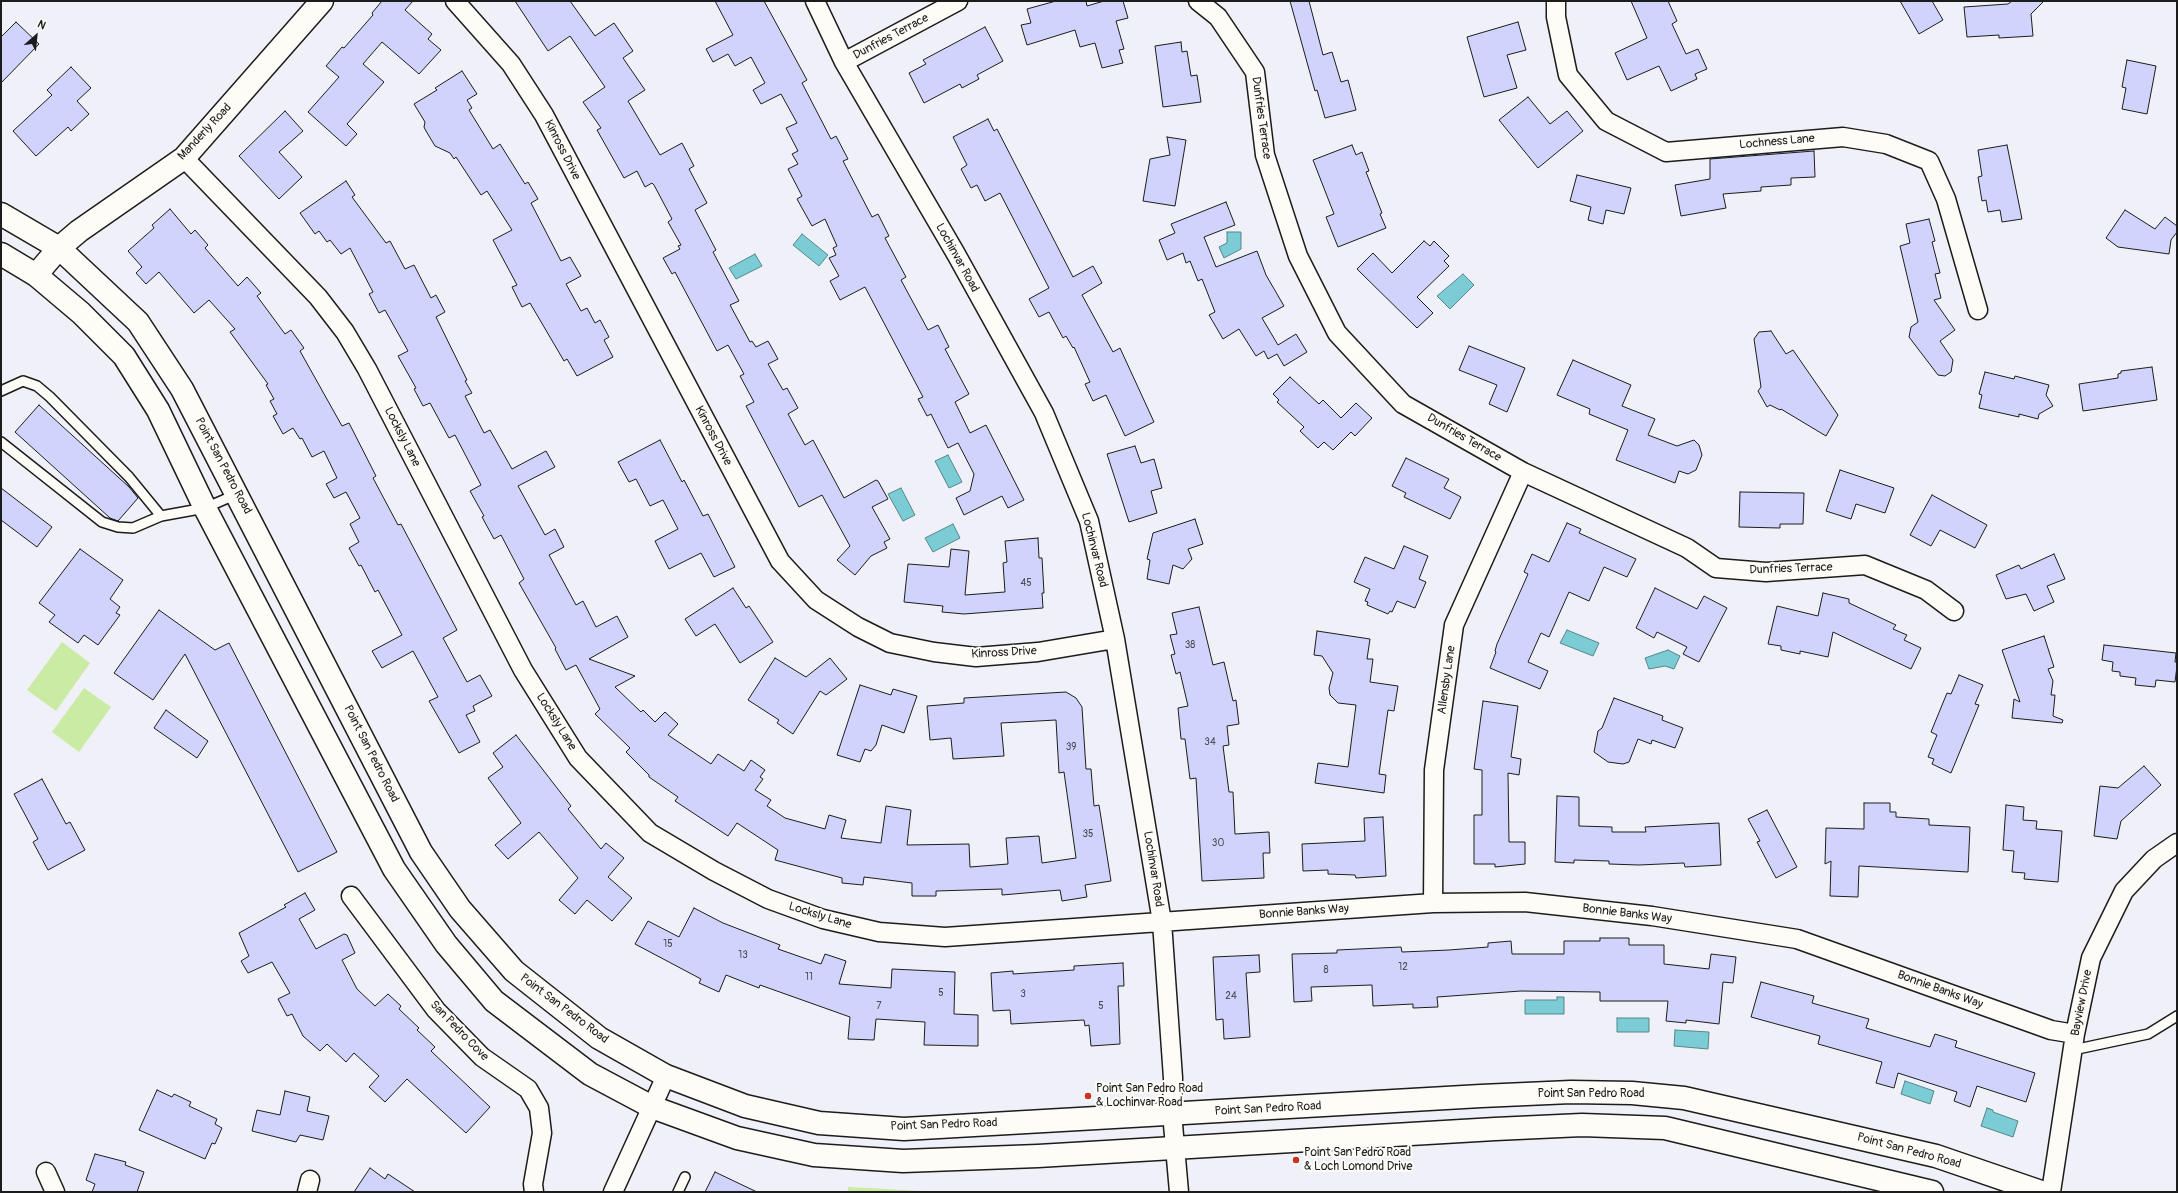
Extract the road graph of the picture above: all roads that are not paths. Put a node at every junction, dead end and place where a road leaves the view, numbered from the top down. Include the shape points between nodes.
1 (322, 1) edge
2 (455, 1) edge
3 (815, 1) edge
4 (958, 1) edge
5 (1198, 1) edge
6 (1556, 1) edge
7 (844, 62) junction
8 (184, 158) junction
9 (1, 214) edge
10 (59, 248) junction
11 (1, 254) edge
12 (36, 275) junction
13 (1978, 310) dead end
14 (1, 391) edge
15 (1, 442) edge
16 (1523, 472) junction
17 (238, 494) junction
18 (205, 508) junction
19 (161, 516) junction
20 (1954, 611) dead end
21 (1115, 639) junction
22 (2177, 843) edge
23 (350, 896) dead end
24 (1433, 903) junction
25 (1162, 922) junction
26 (2177, 1016) edge
27 (2074, 1042) junction
28 (666, 1076) junction
29 (1481, 1096) junction
30 (652, 1107) junction
31 (1172, 1113) junction
32 (1483, 1130) junction
33 (1175, 1148) junction
34 (46, 1172) dead end
35 (685, 1177) dead end
36 (55, 1192) edge
37 (534, 1192) edge
38 (613, 1192) edge
39 (678, 1192) edge
40 (1178, 1192) edge
41 (1932, 1192) edge
42 (2041, 1192) edge
43 (2051, 1192) edge

1 - 8 main road, Manderly Road
2 - 21 street, Kinross Drive via 511,64 544,115 780,561 816,600 858,627 890,643 934,652 976,657 1038,652
3 - 7 street, Lochinvar Road
4 - 7 street, Dunfries Terrace
5 - 16 street, Dunfries Terrace via 1218,17 1255,72 1265,155 1298,256 1337,333 1403,404
6 - 13 street, Lochness Lane via 1556,17 1568,75 1606,121 1666,152 1843,137 1886,144 1929,161 1946,199
7 - 21 street, Lochinvar Road via 956,254 1044,414 1089,521
8 - 10 main road, Manderly Road via 79,231
8 - 25 street, Locksly Lane via 318,297 345,332 367,369 523,670 578,758 650,833 768,899 823,919 878,932 945,937
9 - 10 main road, Point San Pedro Road
10 - 12 main road, Manderly Road
10 - 17 main road, Point San Pedro Road via 138,322 182,389
11 - 12 main road
12 - 18 main road via 81,313 124,356 158,410
14 - 19 lane via 23,381 37,386 129,477
15 - 19 lane via 102,522 133,528
16 - 20 street, Dunfries Terrace via 1687,548 1716,568 1766,572 1865,565 1926,590
16 - 24 street, Allensby Lane via 1454,626 1434,770
17 - 18 lane
17 - 28 main road, Point San Pedro Road via 421,852 460,909 514,970 599,1038
18 - 19 lane
18 - 30 main road via 394,869 446,944 494,1001 590,1074
21 - 25 street, Lochinvar Road
22 - 27 street, Bayview Drive via 2154,859 2124,891 2091,958
23 - 37 street, San Pedro Cove via 436,1010 482,1057 528,1090 536,1102 542,1133 533,1184
24 - 25 street, Bonnie Banks Way
24 - 27 street, Bonnie Banks Way via 1525,902 1652,916 1798,939 2051,1030
25 - 31 street, Lochinvar Road via 1173,1078
26 - 27 lane via 2148,1034
27 - 43 street, Bayview Drive
28 - 30 street
28 - 31 main road, Point San Pedro Road via 745,1106 819,1123 904,1129
29 - 31 main road, Point San Pedro Road
29 - 32 main road
29 - 42 main road, Point San Pedro Road via 1571,1092 1632,1093 1684,1098 1936,1156
30 - 33 main road via 737,1138 814,1155 903,1161
30 - 38 street
31 - 33 street, Lochinvar Road
32 - 33 main road
32 - 41 main road via 1582,1125 1665,1128
33 - 40 street, Lochinvar Road
34 - 36 street
35 - 39 lane

